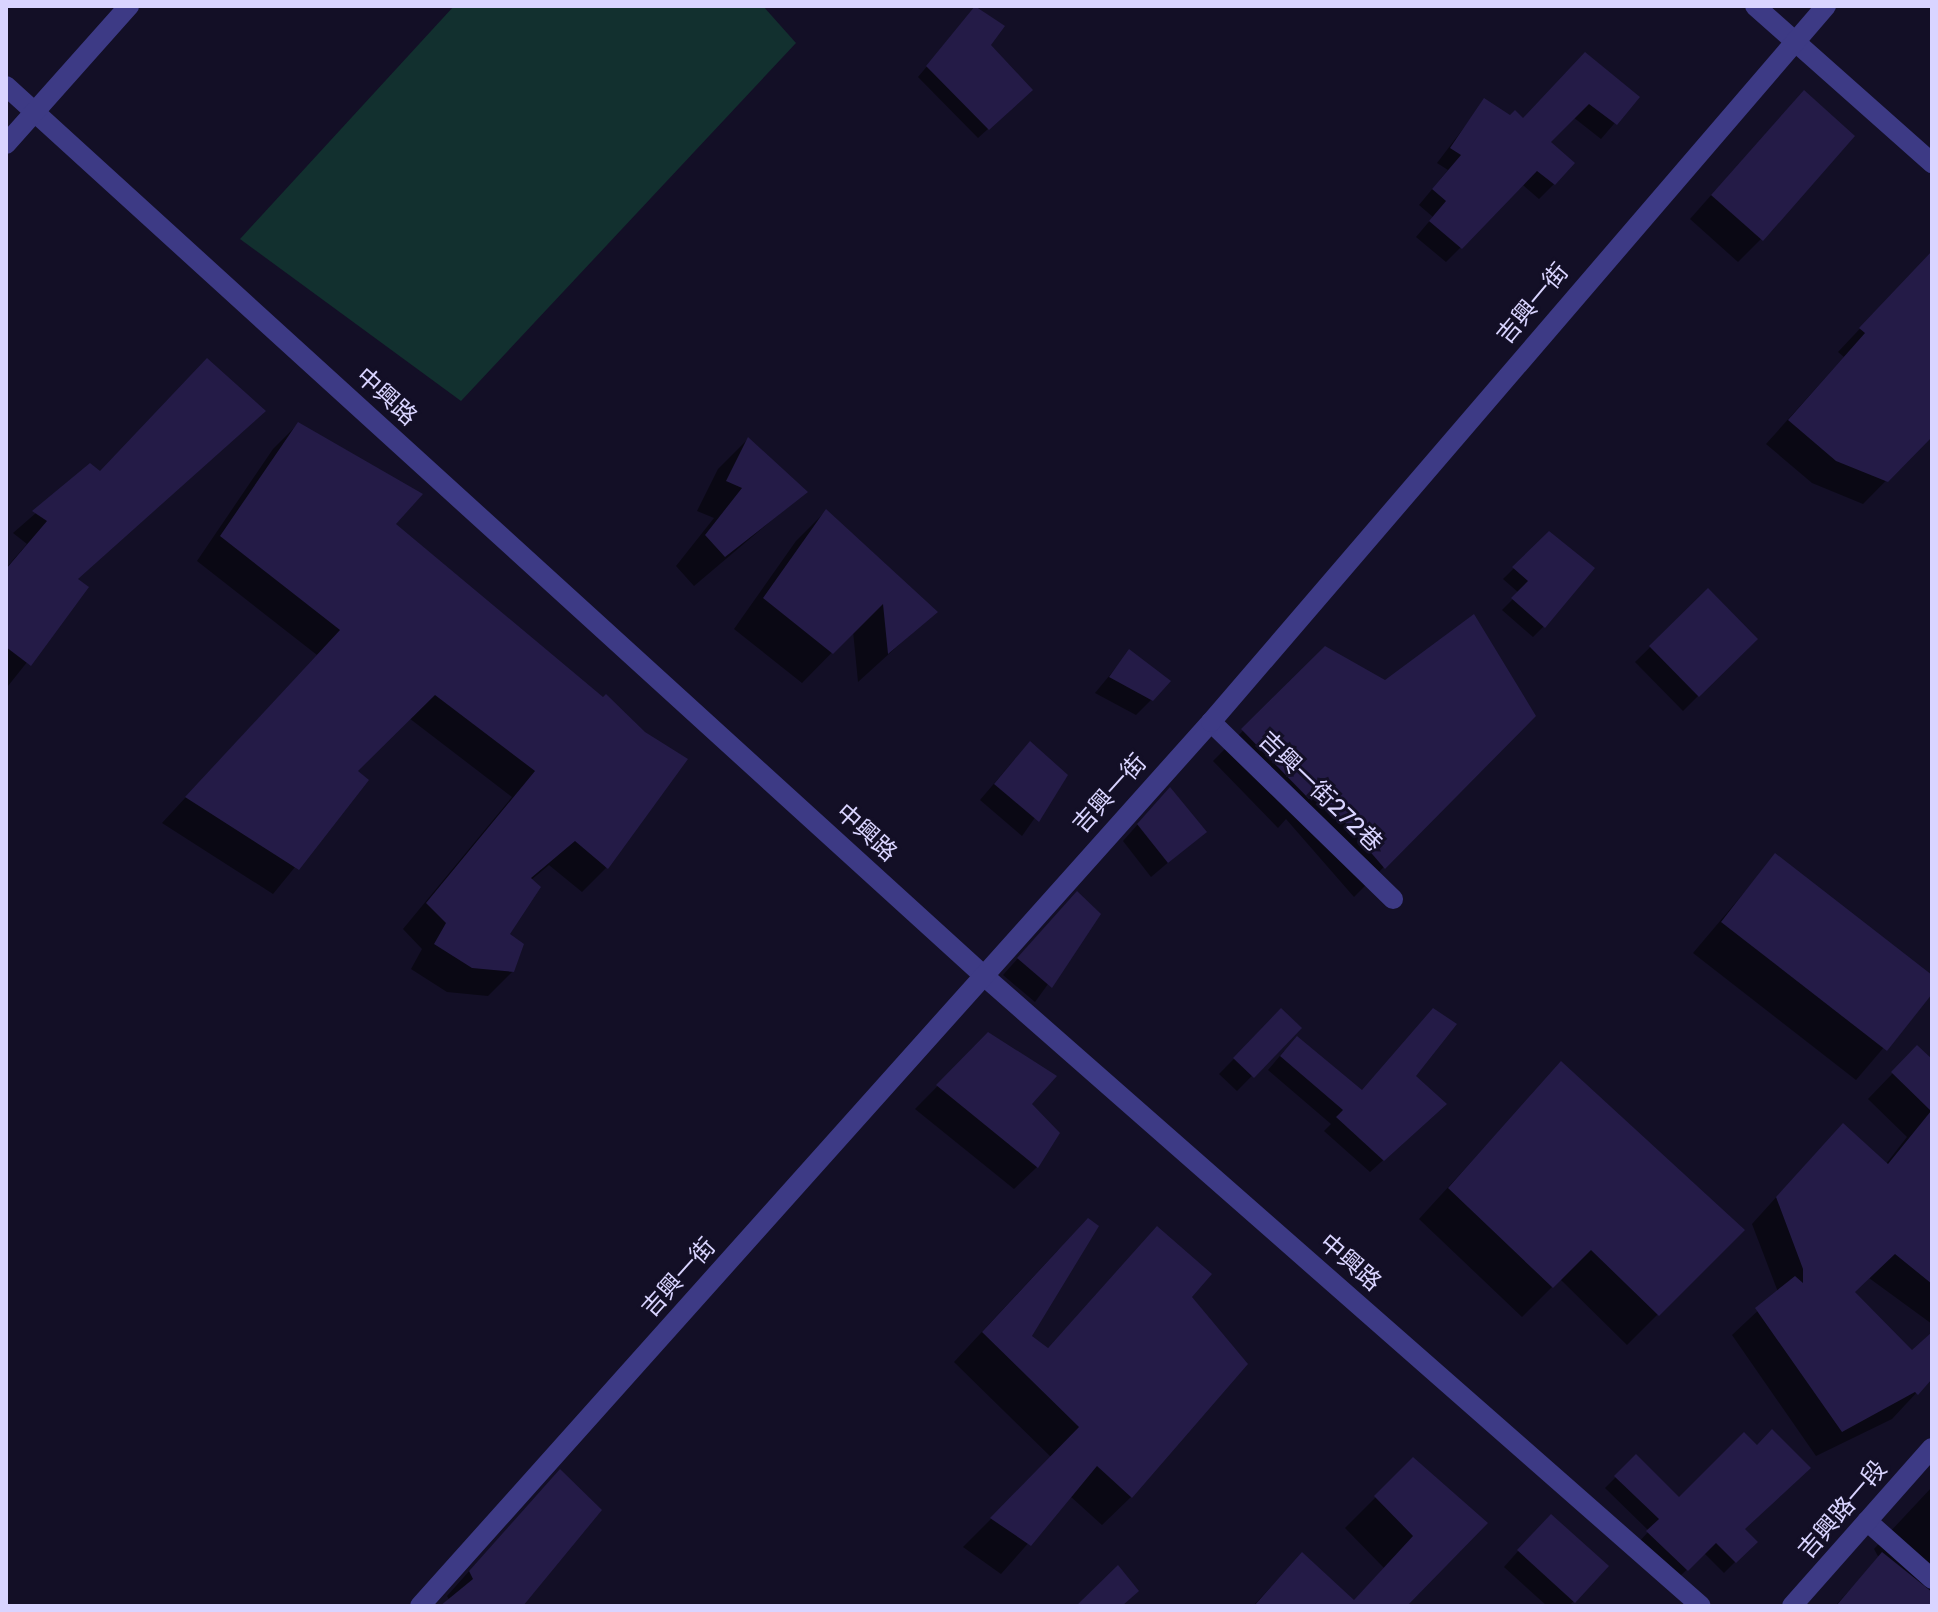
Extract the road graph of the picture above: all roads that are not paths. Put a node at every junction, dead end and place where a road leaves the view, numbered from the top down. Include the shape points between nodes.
1 (129, 6) edge
2 (1755, 6) edge
3 (1826, 6) edge
4 (1793, 40) junction
5 (6, 86) edge
6 (35, 112) junction
7 (6, 144) edge
8 (1932, 163) edge
9 (1211, 722) junction
10 (1393, 899) dead end
11 (984, 976) junction
12 (1932, 1448) edge
13 (1867, 1521) junction
14 (1932, 1579) edge
15 (420, 1606) edge
16 (1701, 1606) edge
17 (1792, 1606) edge

1 - 6 street
2 - 4 street
3 - 4 street, 吉興一街
4 - 8 street
4 - 9 street, 吉興一街
5 - 6 street, 中興路
6 - 7 street
6 - 11 street, 中興路
9 - 10 street, 吉興一街272巷
9 - 11 street, 吉興一街
11 - 15 street, 吉興一街
11 - 16 street, 中興路
12 - 13 street, 吉興路一段
13 - 14 street
13 - 17 street, 吉興路一段

